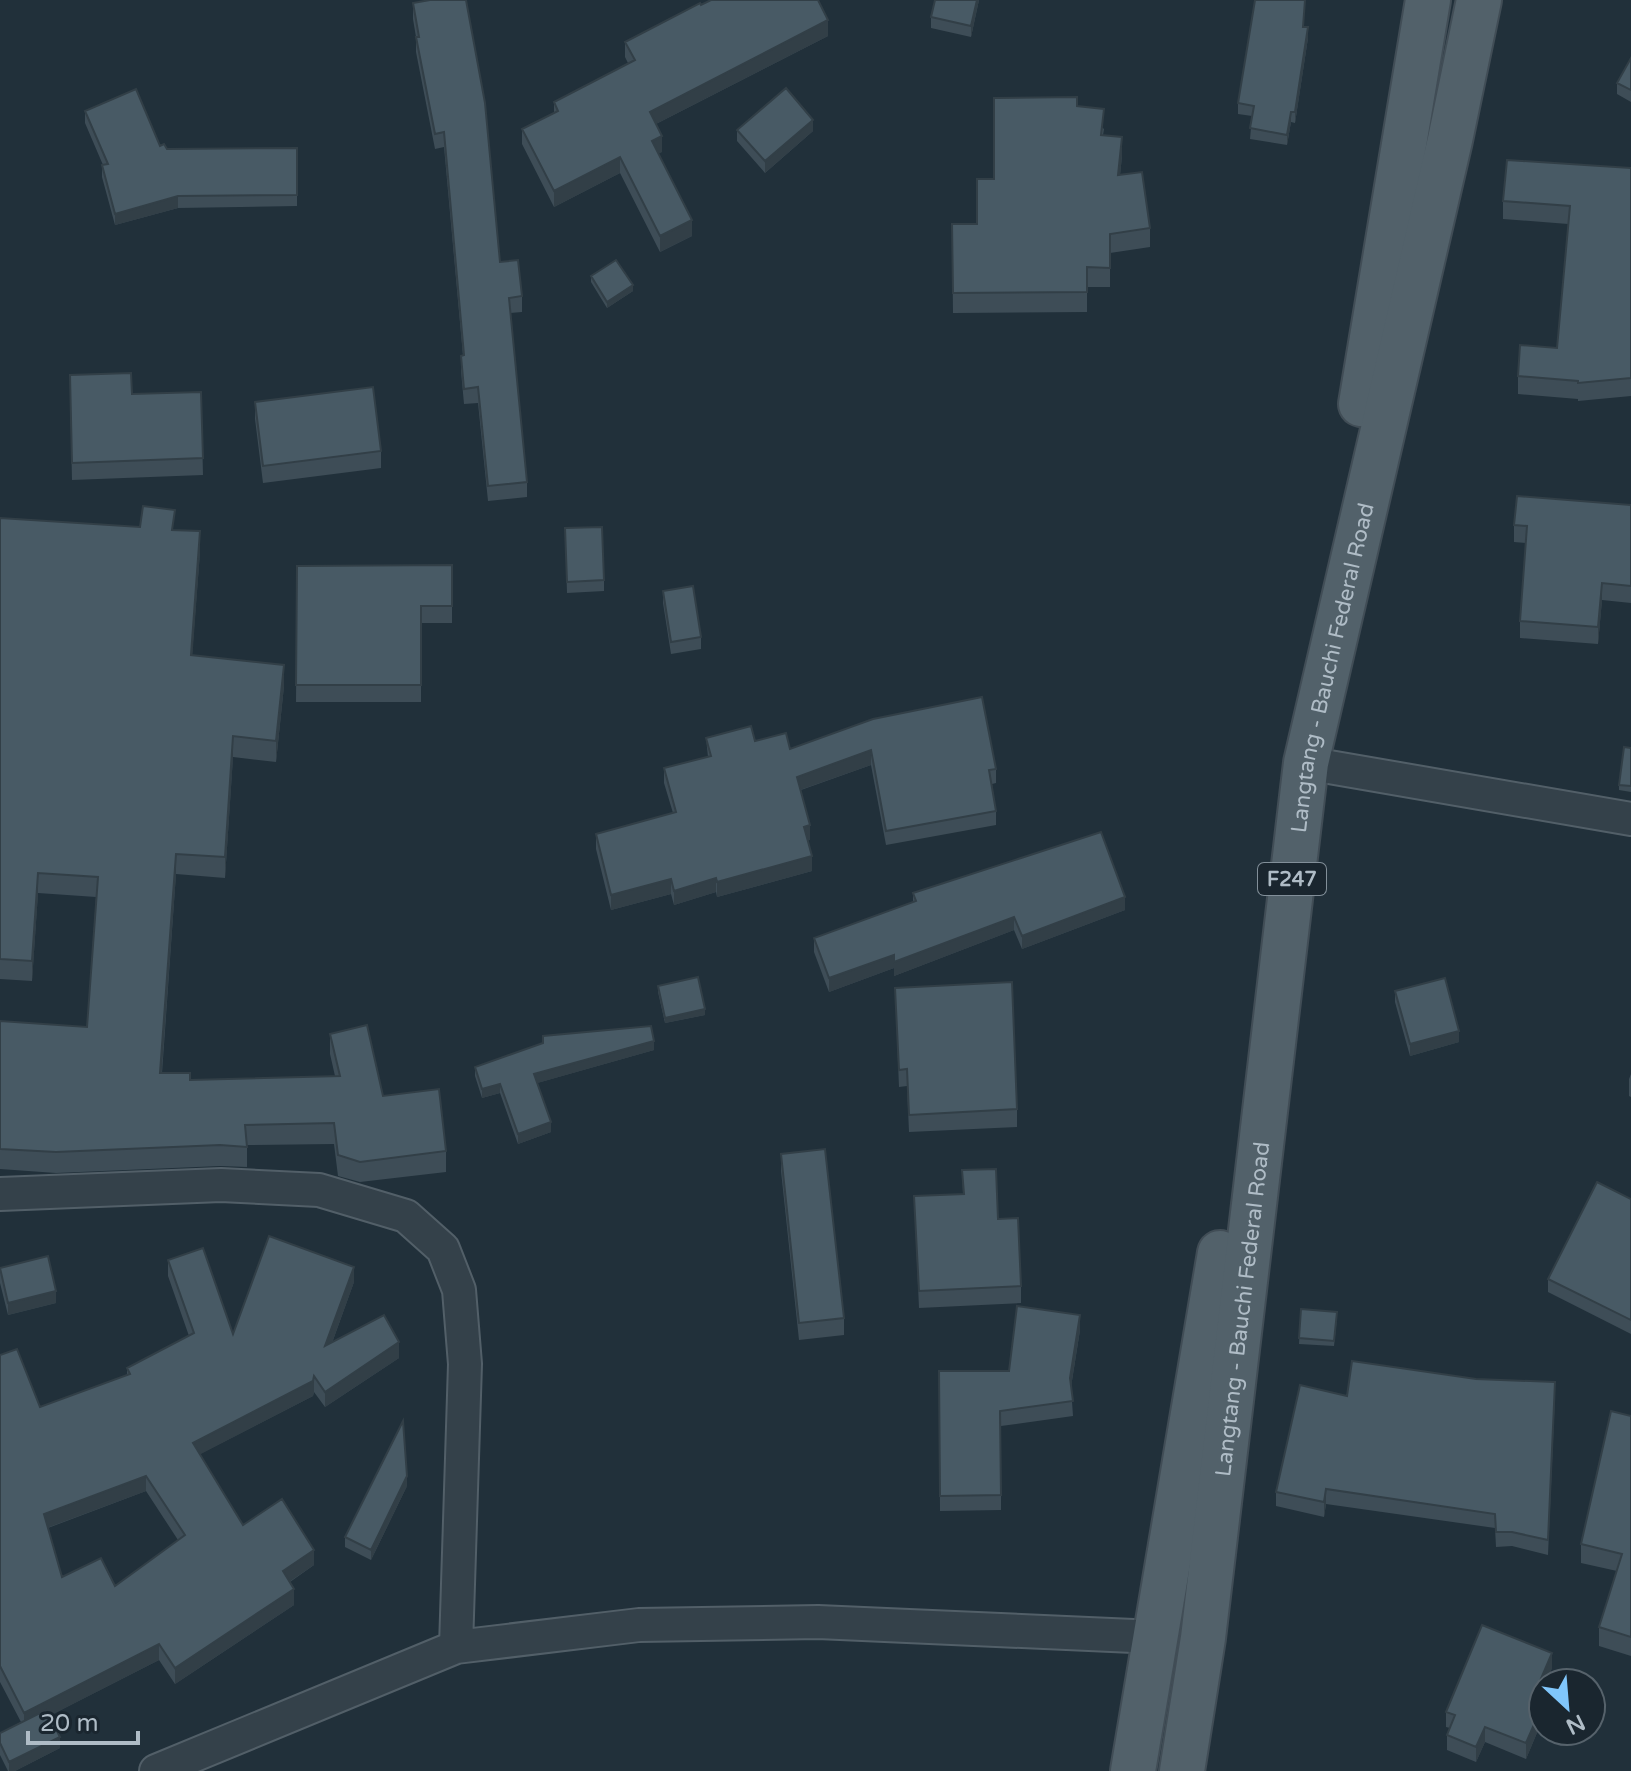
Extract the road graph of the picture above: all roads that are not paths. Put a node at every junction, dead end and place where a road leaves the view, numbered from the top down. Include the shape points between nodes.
1 (1428, 0) edge
2 (1479, 0) edge
3 (1306, 763) junction
4 (1631, 819) edge
5 (0, 1194) edge
6 (1156, 1637) junction
7 (456, 1647) junction
8 (156, 1771) edge
9 (1133, 1771) edge
10 (1182, 1771) edge

1 - 6 main road, Langtang - Bauchi Federal Road / F247
2 - 3 main road, Langtang - Bauchi Federal Road / F247
3 - 4 street
3 - 10 main road, Langtang - Bauchi Federal Road / F247 via 1203,1638
5 - 7 street via 221,1185 319,1190 406,1216 443,1249 459,1290 465,1364
6 - 7 street via 818,1622 639,1625
6 - 9 main road, Langtang - Bauchi Federal Road / F247
7 - 8 street

